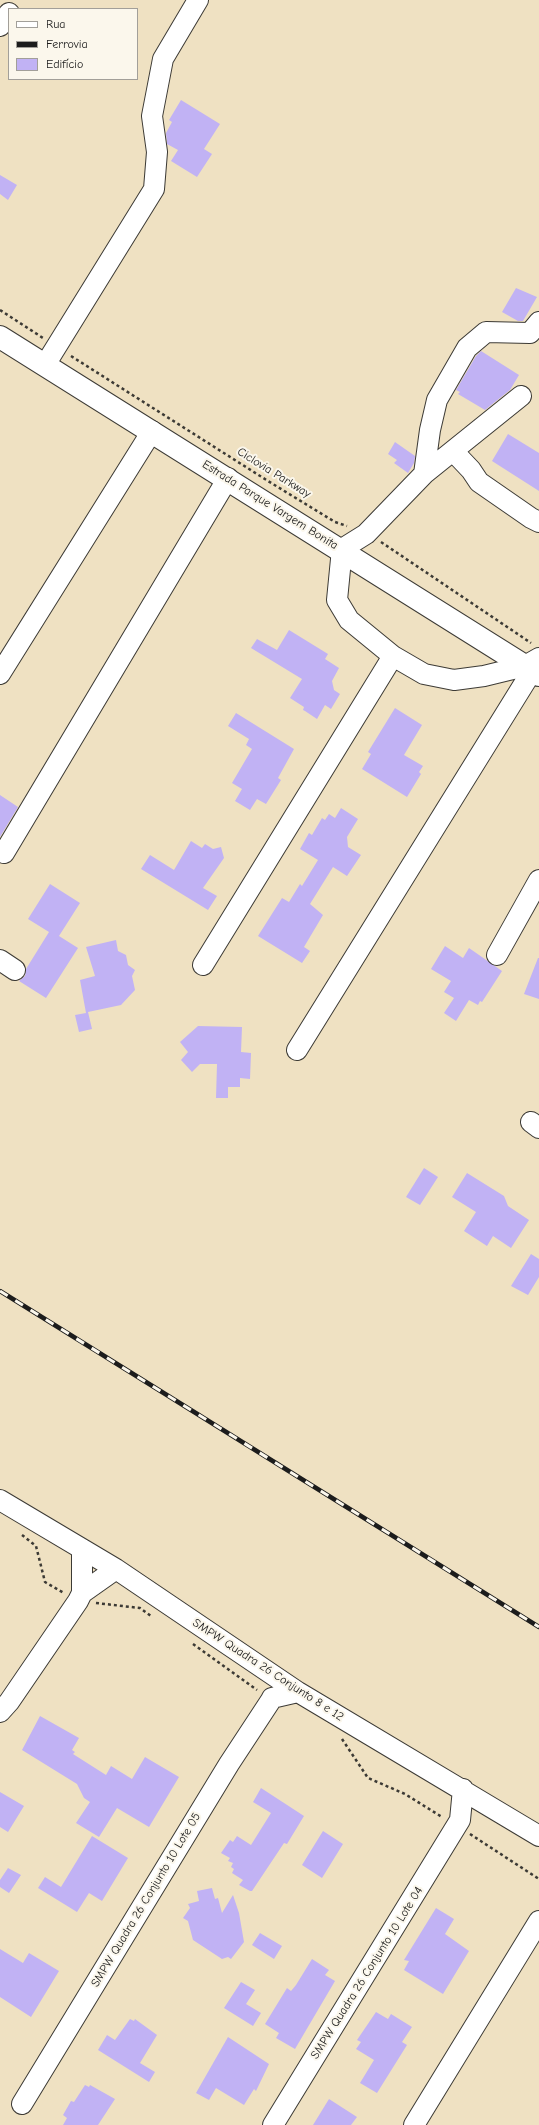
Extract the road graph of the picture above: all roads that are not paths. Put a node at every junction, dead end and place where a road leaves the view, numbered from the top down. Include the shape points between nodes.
1 (198, 0) edge
2 (8, 14) edge
3 (0, 26) edge
4 (539, 322) edge
5 (0, 337) edge
6 (45, 365) junction
7 (521, 396) dead end
8 (152, 430) junction
9 (453, 451) junction
10 (424, 474) junction
11 (228, 478) junction
12 (536, 518) edge
13 (342, 550) junction
14 (393, 656) junction
15 (534, 663) edge
16 (0, 674) edge
17 (4, 852) dead end
18 (539, 880) edge
19 (497, 955) dead end
20 (203, 965) dead end
21 (297, 1050) dead end
22 (0, 1500) edge
23 (82, 1550) junction
24 (116, 1569) junction
25 (82, 1593) junction
26 (268, 1672) junction
27 (298, 1692) junction
28 (272, 1698) junction
29 (0, 1712) edge
30 (463, 1789) junction
31 (490, 1806) junction
32 (460, 1820) junction
33 (539, 1836) edge
34 (539, 1921) edge
35 (22, 2104) dead end
36 (273, 2125) edge
37 (414, 2125) edge

1 - 6 street via 163,59 152,116 157,152 154,189
2 - 3 street
4 - 10 street via 530,333 486,332 468,348 437,400
5 - 6 main road, Estrada Parque Vargem Bonita
6 - 8 main road, Estrada Parque Vargem Bonita
7 - 9 street
8 - 11 main road, Estrada Parque Vargem Bonita
8 - 16 street
9 - 10 street
9 - 12 street via 479,482
10 - 13 street via 366,534
11 - 13 main road, Estrada Parque Vargem Bonita
11 - 17 street
13 - 14 street via 337,600 349,620
13 - 15 main road, Estrada Parque Vargem Bonita
14 - 15 street via 424,674 454,680 484,676
14 - 20 street
15 - 21 street
18 - 19 street
22 - 23 street, SMPW Quadra 26 Conjunto 8 e 12
23 - 24 street, SMPW Quadra 26 Conjunto 8 e 12
23 - 25 street
24 - 25 street
24 - 26 street, SMPW Quadra 26 Conjunto 8 e 12
25 - 29 street
26 - 27 street, SMPW Quadra 26 Conjunto 8 e 12
26 - 28 street
27 - 28 street
27 - 30 street, SMPW Quadra 26 Conjunto 8 e 12
28 - 35 street, SMPW Quadra 26 Conjunto 10 Lote 05 via 225,1770
30 - 31 street, SMPW Quadra 26 Conjunto 8 e 12
30 - 32 street, SMPW Quadra 26 Conjunto 10 Lote 04
31 - 32 street
31 - 33 street, SMPW Quadra 26 Conjunto 8 e 12
32 - 36 street, SMPW Quadra 26 Conjunto 10 Lote 04
34 - 37 street

